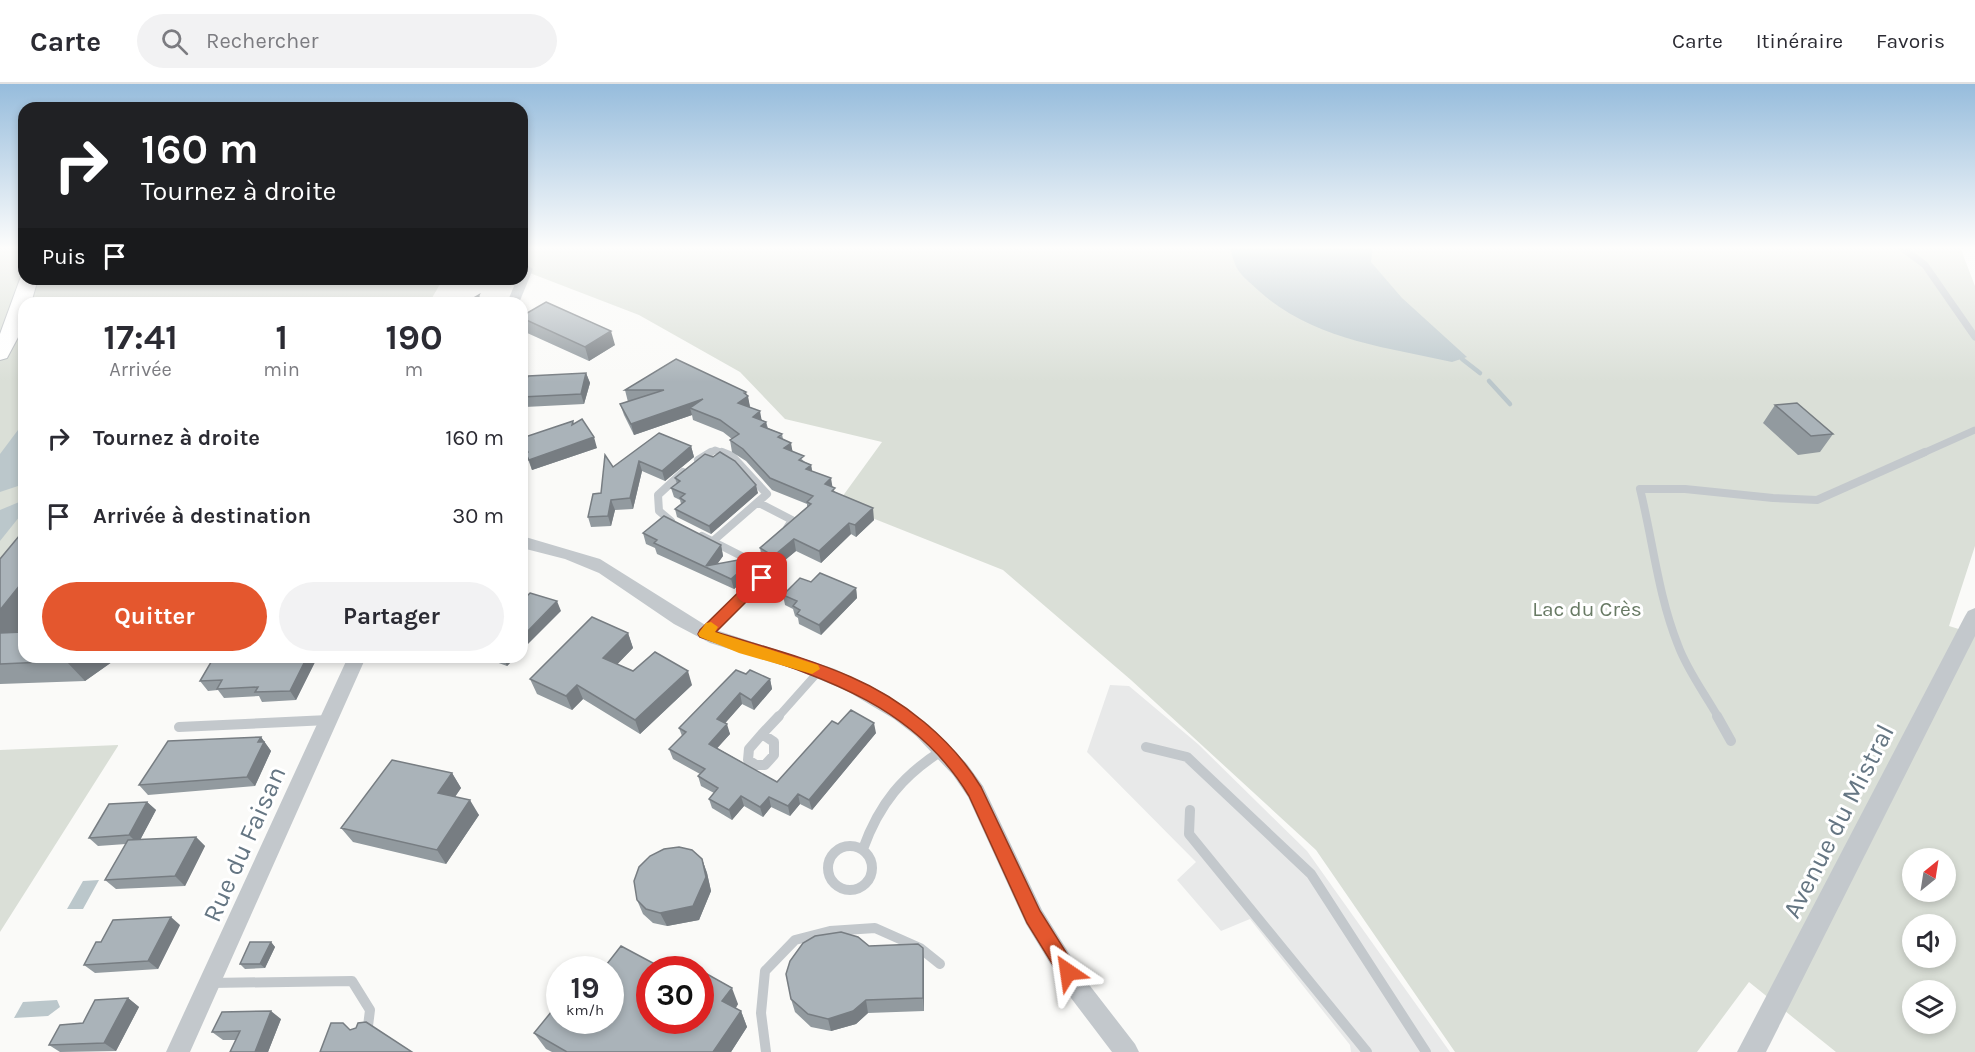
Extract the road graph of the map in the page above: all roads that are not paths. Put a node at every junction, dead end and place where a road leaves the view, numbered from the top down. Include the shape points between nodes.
1 (1944, 292) edge
2 (18, 313) edge
3 (1975, 336) edge
4 (0, 354) edge
5 (1975, 430) edge
6 (759, 503) junction
7 (682, 526) edge
8 (692, 531) edge
9 (783, 531) edge
10 (713, 541) junction
11 (528, 544) edge
12 (760, 553) edge
13 (752, 560) junction
14 (1975, 616) edge
15 (705, 634) junction
16 (354, 663) edge
17 (819, 671) junction
18 (328, 720) junction
19 (178, 727) dead end
20 (762, 734) dead end
21 (1731, 741) dead end
22 (1146, 747) dead end
23 (944, 750) junction
24 (1190, 810) dead end
25 (862, 849) junction
26 (940, 964) dead end
27 (209, 984) junction
28 (366, 1038) edge
29 (178, 1052) edge
30 (766, 1052) edge
31 (1127, 1052) edge
32 (1367, 1052) edge
33 (1426, 1052) edge
34 (1751, 1052) edge

1 - 3 lane
2 - 4 main road
5 - 21 lane via 1818,500 1696,488 1640,489 1660,585 1678,646
6 - 7 lane via 766,494 732,456 715,450 658,495 657,509 662,517
6 - 9 lane via 792,520
6 - 10 lane
8 - 10 lane
10 - 13 lane
11 - 15 street via 585,560 616,575
12 - 13 lane
13 - 15 lane via 767,570 762,578
14 - 34 street, Avenue du Mistral
15 - 17 street
16 - 18 street, Rue du Faisan
17 - 20 lane
17 - 23 street via 882,700
18 - 19 lane
18 - 27 street, Rue du Faisan
22 - 33 lane via 1187,757 1311,874
23 - 25 lane via 916,766 893,789 877,810
23 - 31 street via 976,792 1034,917 1079,990
24 - 32 lane via 1189,834
25 - 25 lane via 848,847 834,853 827,873 834,885 856,888 869,879 873,873 872,859
26 - 30 lane via 920,948 875,928 830,931 795,940 765,971 761,1013
27 - 28 lane via 351,981 370,1010
27 - 29 street, Rue du Faisan

